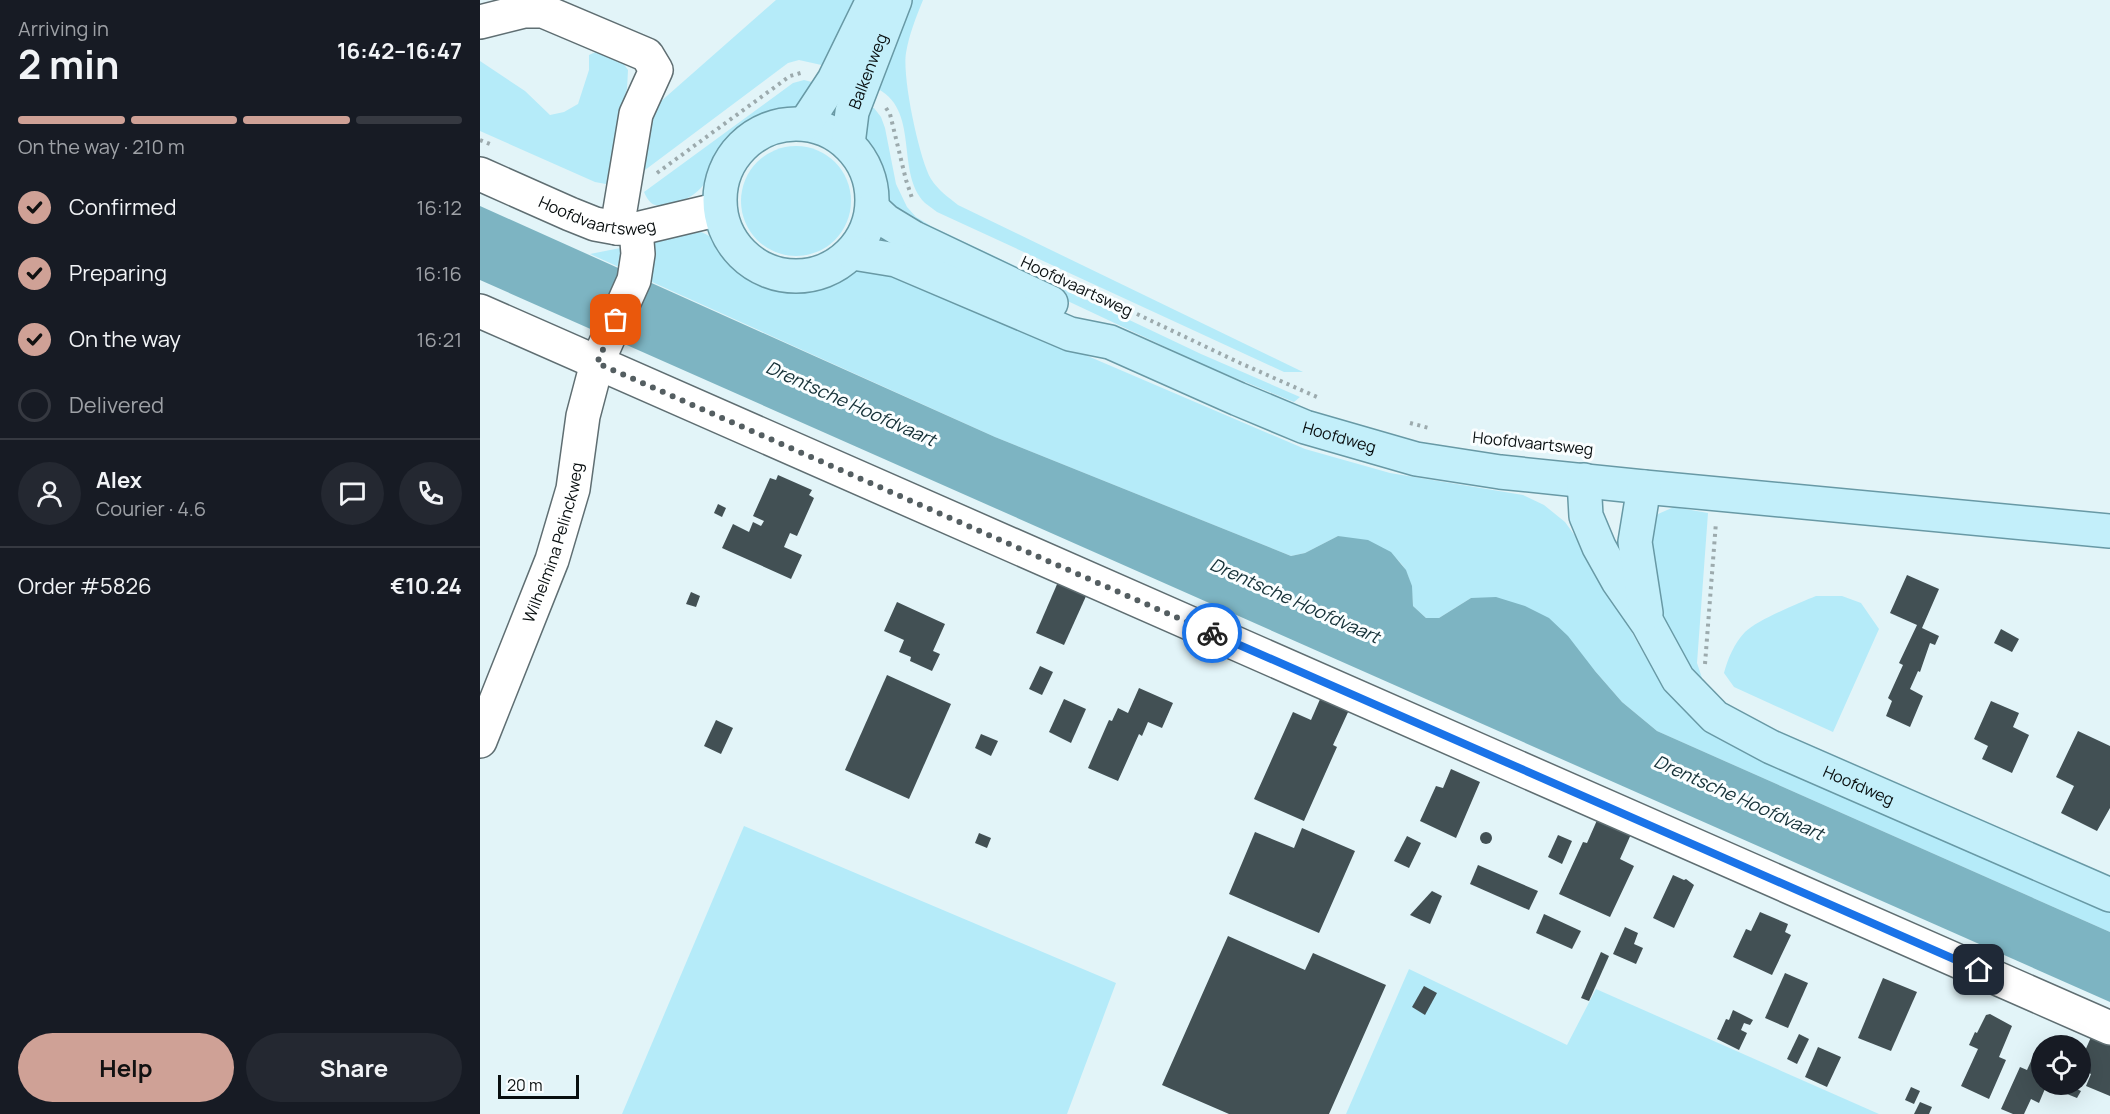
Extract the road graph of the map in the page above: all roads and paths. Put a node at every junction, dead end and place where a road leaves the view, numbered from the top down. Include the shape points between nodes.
1 (873, 0) edge
2 (895, 0) edge
3 (480, 22) edge
4 (847, 86) junction
5 (805, 124) junction
6 (848, 144) junction
7 (480, 174) edge
8 (624, 194) junction
9 (919, 206) dead end
10 (720, 209) junction
11 (873, 209) junction
12 (626, 228) junction
13 (853, 253) junction
14 (1072, 284) dead end
15 (480, 311) edge
16 (1110, 342) junction
17 (602, 352) junction
18 (1319, 398) dead end
19 (1403, 422) dead end
20 (1431, 429) dead end
21 (1584, 480) junction
22 (1644, 487) junction
23 (1716, 522) dead end
24 (2110, 531) edge
25 (1648, 624) junction
26 (1706, 670) dead end
27 (480, 741) edge
28 (2110, 895) edge
29 (2110, 1028) edge

1 - 4 main road, Balkenweg
2 - 4 main road, Balkenweg
3 - 8 street, Wilhelmina Pelinckweg via 524,10 543,11 646,55 656,70 636,114
4 - 5 main road, Balkenweg
4 - 6 main road, Balkenweg via 852,112
4 - 8 path, Hoofdvaartsweg via 816,72 790,76
4 - 9 path, Hoofdvaartsweg via 878,101 890,114 911,198
5 - 6 main road via 828,130
5 - 10 main road via 782,125 760,132 741,146 720,186
6 - 11 main road via 864,163 872,185
7 - 12 street, Hoofdvaartsweg via 595,224
8 - 12 street, Wilhelmina Pelinckweg
10 - 12 street, Hoofdvaartsweg
10 - 13 main road via 727,233 741,254 761,269 784,276 809,276 833,268
11 - 13 main road via 867,232
11 - 16 main road, Hoofdweg via 914,238 1080,316
12 - 17 street, Wilhelmina Pelinckweg via 638,254 634,280
13 - 16 main road, Hoofdweg via 896,261 1070,334
14 - 18 path, Hoofdvaartsweg
15 - 17 street
16 - 21 main road, Hoofdweg via 1305,427 1347,440 1416,459
17 - 27 street, Wilhelmina Pelinckweg via 583,416 573,489 552,560
17 - 29 street
19 - 20 path
21 - 22 main road, Hoofdweg
21 - 25 main road, Hoofdweg via 1586,516 1599,547
22 - 24 main road, Hoofdweg
22 - 25 main road, Hoofdweg via 1635,542
23 - 26 path
25 - 28 main road, Hoofdweg via 1678,679 1715,717 1771,747

